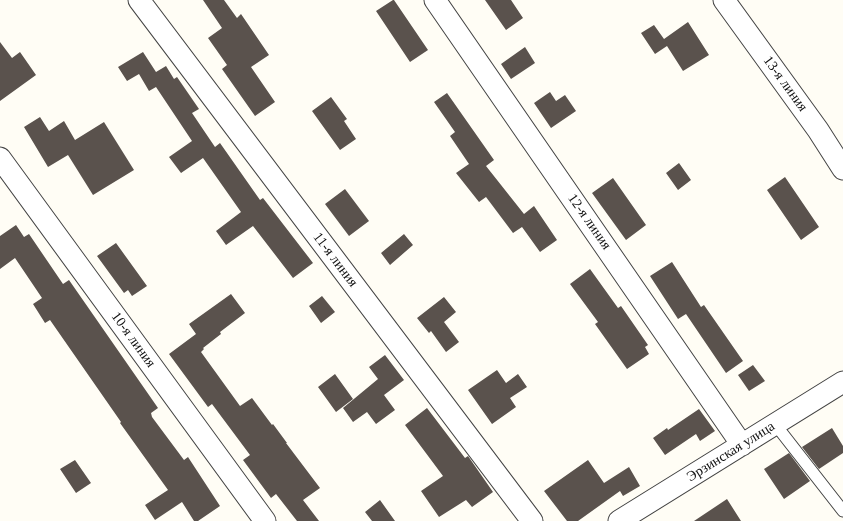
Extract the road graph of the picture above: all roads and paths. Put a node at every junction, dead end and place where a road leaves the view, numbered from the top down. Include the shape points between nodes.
1 (139, 0) edge
2 (435, 0) edge
3 (724, 0) edge
4 (0, 158) edge
5 (843, 169) edge
6 (843, 382) edge
7 (775, 424) junction
8 (742, 444) junction
9 (843, 511) edge
10 (265, 521) edge
11 (532, 521) edge
12 (619, 521) edge

1 - 11 street, 11-я линия
2 - 8 street, 12-я линия
3 - 5 street, 13-я линия via 818,130
4 - 10 street, 10-я линия
6 - 7 street, Эрзинская улица
7 - 8 street, Эрзинская улица
7 - 9 lane
8 - 12 street, Эрзинская улица

